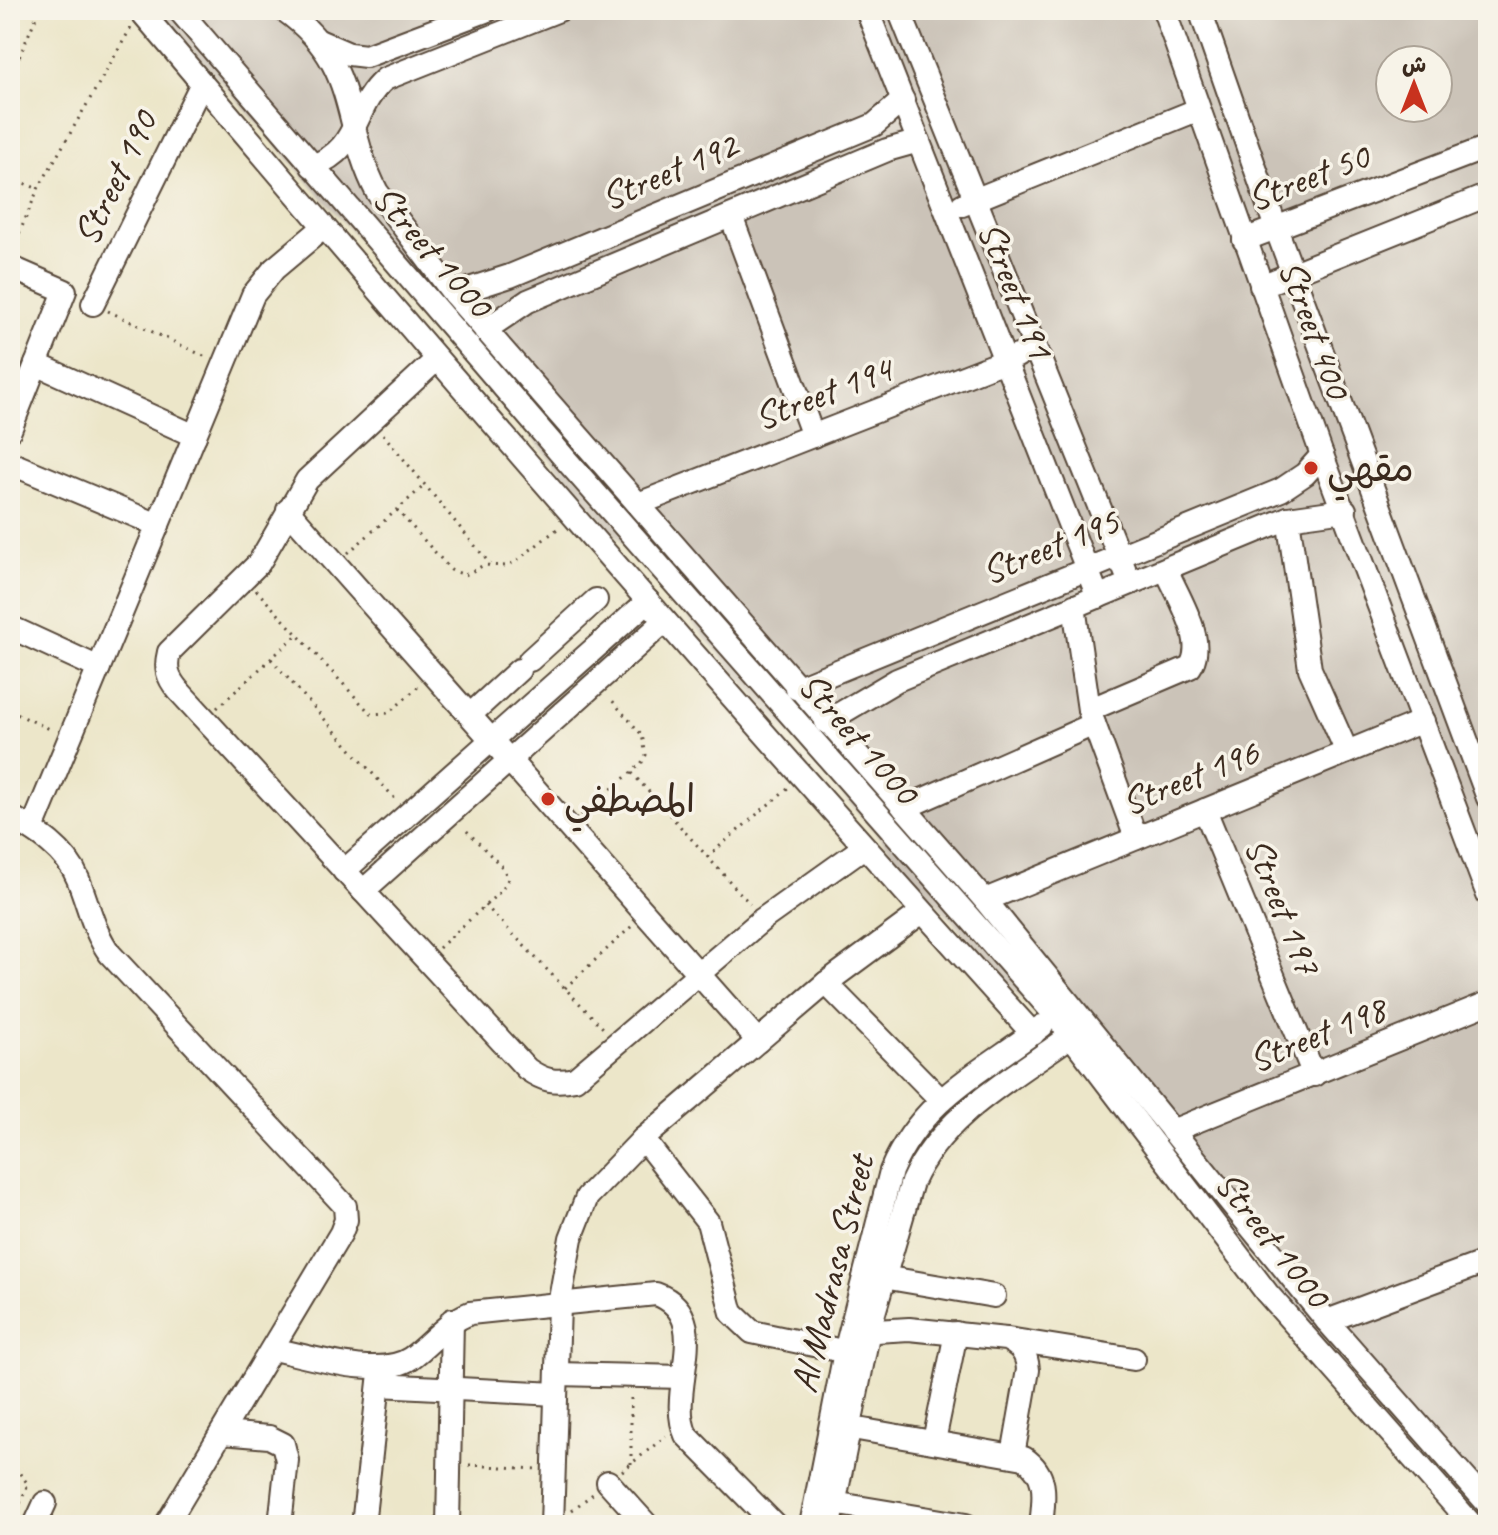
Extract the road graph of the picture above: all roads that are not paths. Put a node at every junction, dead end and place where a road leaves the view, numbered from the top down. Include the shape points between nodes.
1 (141, 10) edge
2 (284, 10) edge
3 (488, 10) edge
4 (559, 10) edge
5 (867, 10) edge
6 (899, 10) edge
7 (1164, 10) edge
8 (1200, 10) edge
9 (190, 15) edge
10 (319, 41) junction
11 (202, 83) junction
12 (903, 100) junction
13 (1197, 110) junction
14 (356, 124) junction
15 (919, 141) junction
16 (1488, 147) edge
17 (312, 166) junction
18 (1488, 195) edge
19 (975, 200) junction
20 (947, 212) junction
21 (731, 216) junction
22 (324, 227) junction
23 (1276, 228) junction
24 (1244, 240) junction
25 (10, 267) edge
26 (1293, 273) junction
27 (1261, 286) junction
28 (454, 294) junction
29 (93, 304) road end
30 (1017, 307) junction
31 (989, 319) junction
32 (485, 330) junction
33 (1035, 349) junction
34 (436, 360) junction
35 (1005, 360) junction
36 (36, 364) junction
37 (10, 430) edge
38 (195, 436) junction
39 (813, 436) junction
40 (1322, 455) junction
41 (10, 463) edge
42 (638, 504) junction
43 (288, 510) junction
44 (1345, 510) junction
45 (1288, 518) junction
46 (158, 525) junction
47 (1119, 557) junction
48 (1166, 569) junction
49 (1087, 570) junction
50 (1130, 583) junction
51 (1098, 597) junction
52 (596, 600) dead end
53 (648, 601) junction
54 (1074, 606) junction
55 (665, 621) junction
56 (10, 627) edge
57 (523, 659) junction
58 (578, 662) junction
59 (99, 668) junction
60 (594, 681) junction
61 (553, 684) junction
62 (796, 688) junction
63 (470, 715) junction
64 (1091, 717) junction
65 (1423, 721) junction
66 (826, 722) junction
67 (491, 737) junction
68 (1347, 752) junction
69 (509, 758) junction
70 (1488, 798) edge
71 (904, 808) junction
72 (1205, 810) junction
73 (10, 816) edge
74 (32, 829) junction
75 (1136, 838) junction
76 (864, 847) junction
77 (344, 871) junction
78 (363, 891) junction
79 (1488, 895) edge
80 (985, 900) junction
81 (922, 912) junction
82 (700, 973) junction
83 (826, 983) junction
84 (1488, 1003) edge
85 (1056, 1016) junction
86 (1033, 1034) junction
87 (1072, 1035) junction
88 (758, 1041) junction
89 (1314, 1075) junction
90 (940, 1099) junction
91 (1172, 1131) junction
92 (643, 1139) junction
93 (1488, 1261) edge
94 (883, 1277) junction
95 (994, 1296) dead end
96 (559, 1305) junction
97 (452, 1320) junction
98 (1327, 1321) junction
99 (956, 1333) junction
100 (1006, 1339) junction
101 (857, 1343) junction
102 (272, 1349) junction
103 (1134, 1359) dead end
104 (380, 1377) junction
105 (683, 1377) junction
106 (557, 1384) junction
107 (451, 1389) junction
108 (840, 1426) junction
109 (222, 1433) junction
110 (934, 1441) junction
111 (1013, 1455) junction
112 (608, 1482) dead end
113 (45, 1503) dead end
114 (1488, 1504) edge
115 (827, 1509) edge
116 (920, 1521) edge
117 (960, 1524) edge
118 (35, 1525) edge
119 (166, 1525) edge
120 (280, 1525) edge
121 (363, 1525) edge
122 (448, 1525) edge
123 (552, 1525) edge
124 (647, 1525) edge
125 (775, 1525) edge
126 (811, 1525) edge
127 (966, 1525) edge
128 (1041, 1525) edge
129 (1472, 1525) edge

1 - 11 street
2 - 10 street, Street 1000
3 - 10 street via 366,56
4 - 14 street via 385,79 373,90
5 - 12 street, Street 191
6 - 19 street, Street 191
7 - 13 street, Street 400
8 - 23 street, Street 400
9 - 17 street, Street 1000
10 - 14 street, Street 1000 via 343,84
11 - 22 street
11 - 29 street, Street 190
12 - 15 street, Street 191
12 - 28 street, Street 192 via 874,125 510,276
13 - 19 street
13 - 24 street, Street 400
14 - 17 street via 340,151
14 - 28 street, Street 1000 via 377,192
15 - 20 street, Street 191
15 - 21 street, Street 192
16 - 23 street, Street 50
17 - 85 street, Street 1000
18 - 26 street
19 - 20 street
19 - 30 street, Street 191
20 - 31 street, Street 191
21 - 32 street, Street 192 via 528,301
21 - 39 street
22 - 34 street
22 - 38 street via 263,281
23 - 24 street, Street 50
23 - 26 street, Street 400
24 - 27 street, Street 400
25 - 36 street via 65,291
26 - 27 street
26 - 70 street, Street 400
27 - 40 street, Street 400
28 - 32 street, Street 1000
30 - 31 street
30 - 33 street, Street 191
31 - 35 street, Street 191
32 - 42 street, Street 1000
33 - 35 street, Street 194
33 - 47 street, Street 191
34 - 43 street via 307,480
34 - 53 street
35 - 39 street, Street 194
35 - 49 street, Street 191
36 - 37 street
36 - 38 street
38 - 46 street
39 - 42 street, Street 194
40 - 44 street, Street 400
40 - 47 street, Street 195 via 1281,490
41 - 46 street
42 - 62 street, Street 1000
43 - 63 street
43 - 77 street via 272,547 169,652 165,666 169,680
44 - 45 street, Street 195
44 - 65 street, Street 400
45 - 48 street, Street 195
45 - 68 street via 1310,669
46 - 59 street
47 - 49 street, Street 195
47 - 50 street, Street 191
48 - 50 street, Street 195
48 - 64 street via 1194,638 1196,659 1190,667
49 - 51 street, Street 191
49 - 62 street, Street 195
50 - 51 street, Street 195
51 - 54 street, Street 195
52 - 57 street
53 - 55 street
53 - 58 street
54 - 64 street
54 - 66 street, Street 195 via 897,680
55 - 60 street
55 - 76 street
56 - 59 street
57 - 61 street
57 - 63 street
58 - 60 street
58 - 61 street
59 - 74 street
60 - 69 street
61 - 67 street
62 - 66 street, Street 1000
63 - 67 street
64 - 71 street
64 - 75 street
65 - 68 street, Street 196
65 - 79 street, Street 400
66 - 71 street, Street 1000
67 - 69 street
67 - 77 street
68 - 72 street, Street 196
69 - 78 street
69 - 82 street
71 - 80 street, Street 1000
72 - 75 street, Street 196
72 - 89 street, Street 197
73 - 74 street
74 - 102 street via 58,849 77,876 92,924 110,954 345,1206 341,1233
75 - 80 street, Street 196
76 - 81 street
76 - 82 street via 763,919
77 - 78 street
78 - 82 street via 541,1079 575,1079
80 - 91 street, Street 1000
81 - 83 street
81 - 86 street
82 - 88 street
83 - 88 street
83 - 90 street
84 - 89 street, Street 198
85 - 86 street, Al Madrasa Street
85 - 87 street, Street 1000
86 - 90 street, Al Madrasa Street
87 - 94 street, Al Madrasa Street via 935,1140 912,1182
87 - 129 street, Street 1000 via 1267,1293
88 - 92 street
89 - 91 street, Street 198
90 - 101 street, Al Madrasa Street via 903,1144 891,1171
91 - 98 street, Street 1000
92 - 96 street via 603,1177 577,1217
92 - 101 street via 708,1222 732,1313 740,1324 752,1332
93 - 98 street
94 - 95 street
94 - 101 street, Al Madrasa Street
96 - 97 street via 470,1313
96 - 105 street via 656,1294 671,1299 687,1324
96 - 106 street
97 - 104 street
97 - 107 street
98 - 114 street, Street 1000
99 - 100 street
99 - 101 street
99 - 110 street
100 - 103 street
100 - 111 street via 1016,1343 1027,1360
101 - 108 street, Al Madrasa Street
102 - 104 street
102 - 109 street
104 - 107 street
104 - 121 street
105 - 106 street
105 - 125 street via 680,1416 686,1435
106 - 107 street
106 - 123 street
107 - 122 street
108 - 110 street
108 - 115 street, Al Madrasa Street
109 - 119 street
109 - 120 street via 269,1437 283,1444 287,1460
110 - 111 street
111 - 128 street via 1039,1473 1044,1494
112 - 124 street
113 - 118 street
115 - 116 street
115 - 126 street, Al Madrasa Street
116 - 117 street
117 - 127 street

